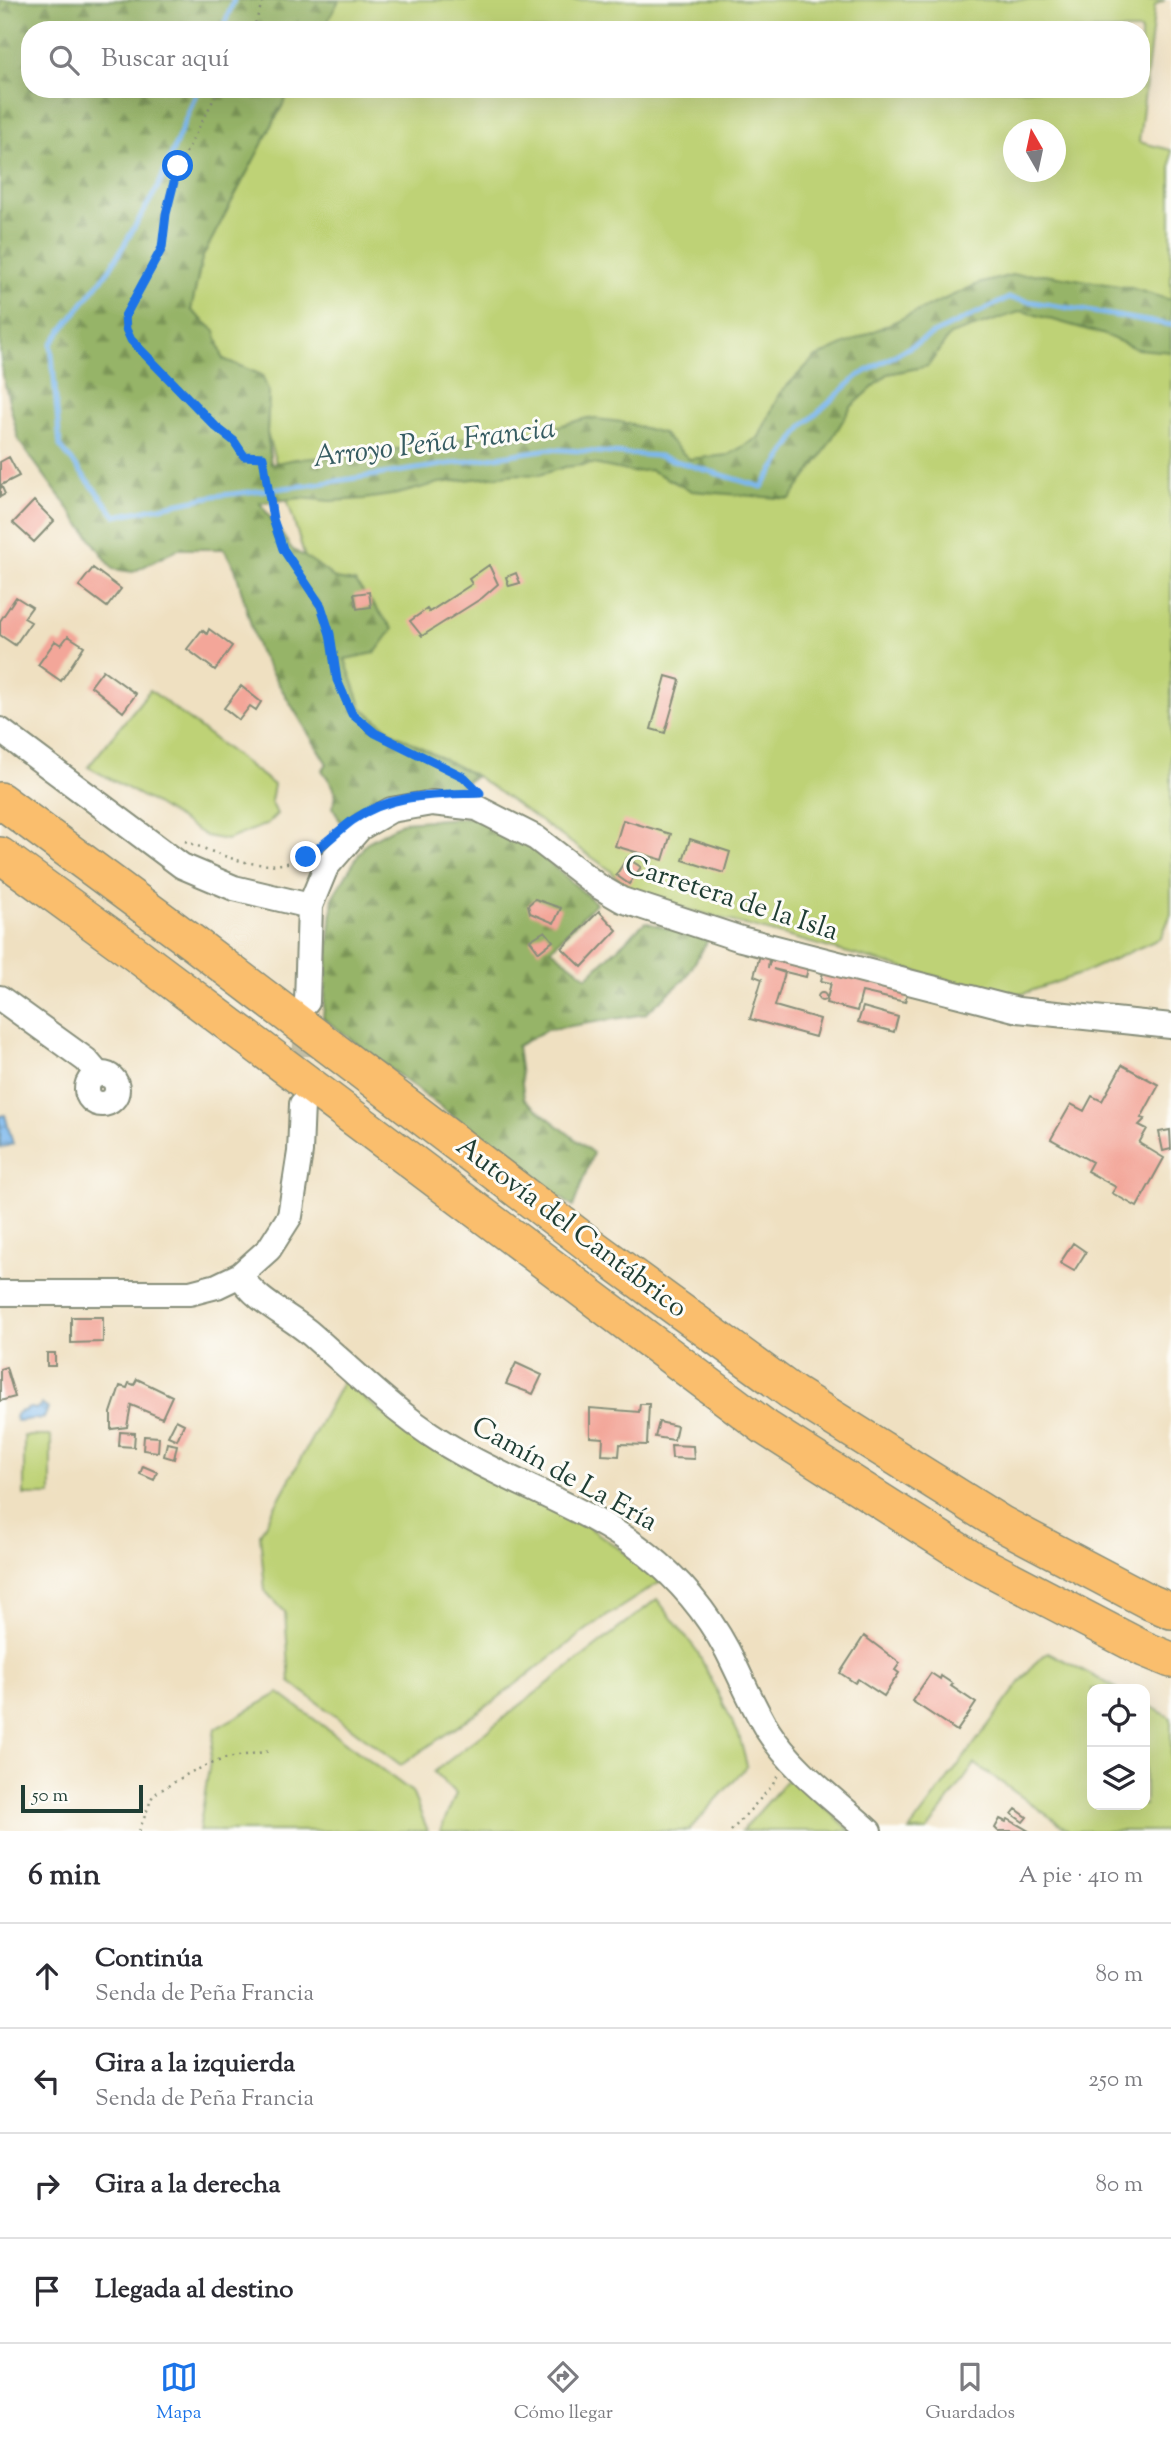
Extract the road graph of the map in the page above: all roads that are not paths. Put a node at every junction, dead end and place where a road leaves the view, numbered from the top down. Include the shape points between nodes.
1 (0, 730) edge
2 (0, 800) edge
3 (0, 855) edge
4 (0, 869) edge
5 (310, 906) junction
6 (133, 952) junction
7 (0, 998) edge
8 (307, 1002) tunnel mouth
9 (1171, 1026) edge
10 (98, 1074) dead end
11 (302, 1104) tunnel mouth
12 (240, 1275) junction
13 (0, 1293) edge
14 (1171, 1611) edge
15 (1171, 1660) edge
16 (869, 1831) edge

1 - 5 street via 182,866 234,888
2 - 14 highway, Autovía del Cantábrico via 793,1393 1002,1524
3 - 6 highway, Autovía del Cantábrico
4 - 6 highway
5 - 8 street, Carretera de la Isla
5 - 9 street, Carretera de la Isla via 326,867 360,828 391,810 432,803 477,808 537,838 622,900 741,939 1018,1010
6 - 15 highway, Autovía del Cantábrico via 766,1428 975,1561
7 - 10 street via 86,1060
11 - 12 street via 290,1216 269,1249
12 - 13 street via 190,1293
12 - 16 street, Camín de La Ería via 249,1290 312,1335 419,1428 598,1523 644,1551 669,1573 712,1625 768,1731 788,1756

